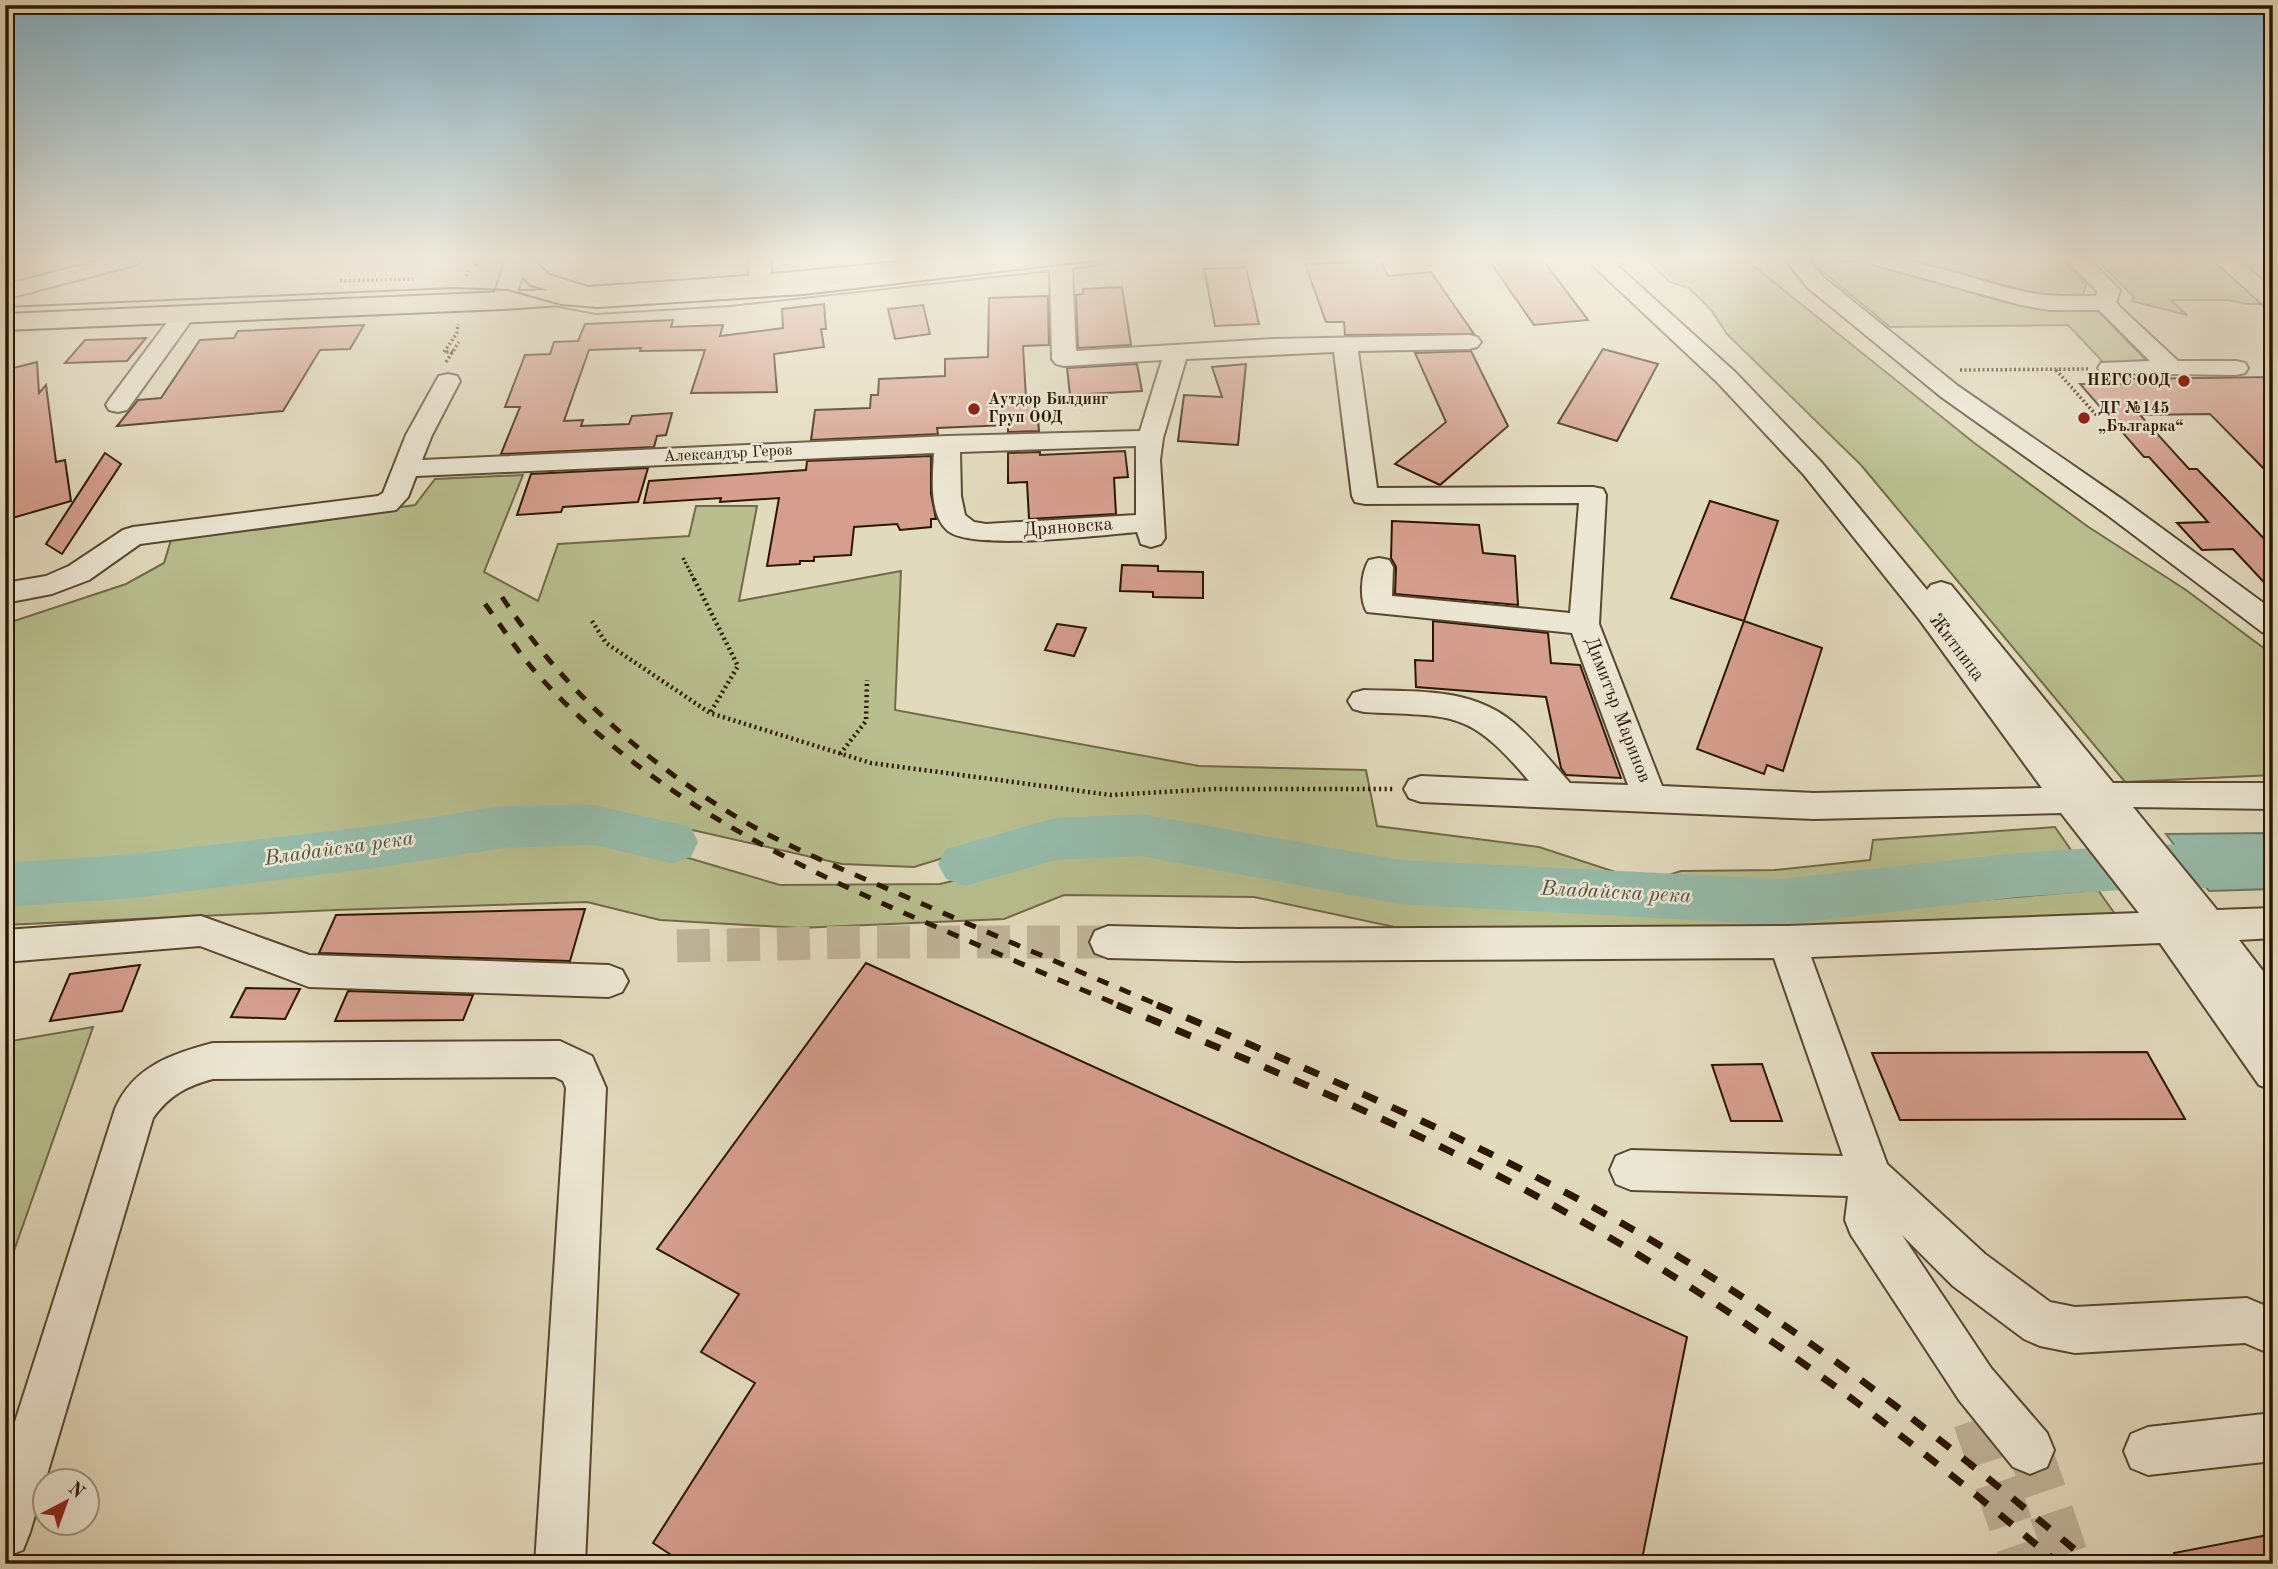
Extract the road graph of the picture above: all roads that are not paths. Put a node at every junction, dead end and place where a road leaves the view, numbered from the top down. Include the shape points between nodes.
1 (172, 332) edge
2 (1063, 332) edge
3 (1677, 332) edge
4 (1706, 332) edge
5 (1877, 332) edge
6 (2135, 332) edge
7 (1469, 342) dead end
8 (1345, 345) junction
9 (1176, 353) junction
10 (2110, 368) road end
11 (2236, 368) dead end
12 (2173, 369) junction
13 (448, 381) dead end
14 (118, 405) dead end
15 (1150, 438) junction
16 (947, 444) junction
17 (405, 469) junction
18 (1378, 567) dead end
19 (5, 593) edge
20 (1584, 624) junction
21 (2273, 625) edge
22 (1364, 701) dead end
23 (1421, 789) road end
24 (1561, 795) junction
25 (2273, 796) edge
26 (1650, 799) junction
27 (2096, 811) junction
28 (2182, 918) junction
29 (2273, 923) edge
30 (1108, 942) tunnel mouth
31 (1787, 942) junction
32 (5, 946) edge
33 (608, 981) dead end
34 (2273, 1014) edge
35 (2273, 1072) edge
36 (1631, 1170) dead end
37 (1871, 1177) junction
38 (2273, 1332) edge
39 (2273, 1437) edge
40 (2030, 1450) tunnel mouth
41 (2148, 1451) dead end
42 (5, 1532) edge
43 (560, 1564) edge

1 - 14 street
2 - 9 street via 1064,359
3 - 27 street, Житница via 1813,469
4 - 27 street, Житница via 1839,465
5 - 21 street via 1950,391
6 - 12 street
7 - 8 street
8 - 9 street
8 - 20 street, Димитър Маринов via 1365,496 1593,495
9 - 15 street
10 - 12 street
11 - 12 street
13 - 17 street
15 - 16 street, Александър Геров
15 - 16 street, Дряновска via 1150,530 986,533 956,524 947,480
16 - 17 street, Александър Геров
17 - 19 street via 395,497 386,504 134,536 79,573 52,584
18 - 20 street via 1377,605
20 - 26 street, Димитър Маринов
22 - 24 street via 1455,706 1480,715 1503,732
23 - 24 street
24 - 26 street
25 - 27 street via 2127,794
26 - 27 street
27 - 28 street, Житница
28 - 29 street
28 - 31 street
28 - 34 street, Житница
28 - 35 street, Житница
30 - 31 street
31 - 37 street
32 - 33 street via 201,932 309,971
36 - 37 street
37 - 38 street via 1969,1270 2040,1323 2075,1330 2247,1320
37 - 40 street via 1866,1220 1975,1402
39 - 41 street
42 - 43 street via 135,1109 153,1084 180,1069 213,1061 560,1059 578,1069 586,1088

